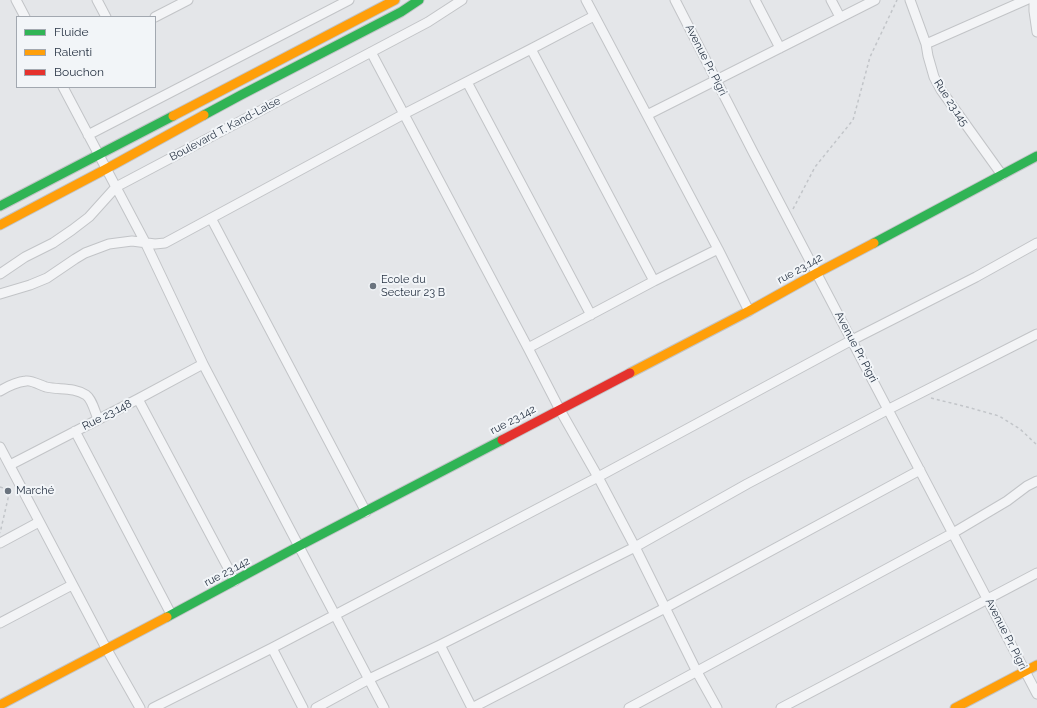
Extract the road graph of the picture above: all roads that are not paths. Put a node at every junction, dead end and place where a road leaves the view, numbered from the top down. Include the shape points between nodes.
1 (16, 0) edge
2 (97, 0) edge
3 (188, 0) edge
4 (395, 0) edge
5 (419, 0) edge
6 (462, 0) edge
7 (586, 0) edge
8 (675, 0) edge
9 (755, 0) edge
10 (831, 0) edge
11 (875, 0) edge
12 (910, 0) edge
13 (1026, 0) edge
14 (1034, 0) edge
15 (346, 1) edge
16 (175, 3) edge
17 (24, 16) edge
18 (105, 16) edge
19 (156, 16) edge
20 (594, 16) junction
21 (840, 17) junction
22 (1037, 32) edge
23 (926, 44) junction
24 (780, 48) junction
25 (531, 49) junction
26 (371, 52) junction
27 (716, 80) junction
28 (467, 82) junction
29 (64, 88) edge
30 (404, 114) junction
31 (647, 116) junction
32 (88, 135) junction
33 (98, 154) junction
34 (1037, 156) edge
35 (106, 170) junction
36 (1002, 175) junction
37 (116, 187) junction
38 (0, 206) edge
39 (211, 218) junction
40 (0, 225) edge
41 (145, 242) junction
42 (1037, 243) edge
43 (718, 248) junction
44 (817, 273) junction
45 (0, 274) edge
46 (654, 281) junction
47 (0, 294) edge
48 (749, 311) junction
49 (591, 315) junction
50 (1037, 334) edge
51 (852, 340) junction
52 (528, 348) junction
53 (203, 364) junction
54 (0, 391) edge
55 (138, 399) junction
56 (888, 409) junction
57 (560, 410) junction
58 (98, 419) junction
59 (75, 431) junction
60 (0, 447) edge
61 (10, 465) junction
62 (920, 470) junction
63 (598, 477) junction
64 (1037, 481) edge
65 (366, 512) junction
66 (39, 522) junction
67 (953, 533) junction
68 (0, 543) edge
69 (299, 546) junction
70 (635, 546) junction
71 (1037, 573) edge
72 (235, 581) junction
73 (72, 585) junction
74 (988, 599) junction
75 (665, 608) junction
76 (172, 614) junction
77 (334, 614) junction
78 (0, 623) edge
79 (440, 645) junction
80 (106, 648) junction
81 (272, 648) junction
82 (1037, 664) edge
83 (1025, 671) junction
84 (697, 672) junction
85 (369, 679) junction
86 (1037, 694) edge
87 (0, 705) edge
88 (140, 708) edge
89 (153, 708) edge
90 (303, 708) edge
91 (316, 708) edge
92 (384, 708) edge
93 (472, 708) edge
94 (629, 708) edge
95 (716, 708) edge
96 (781, 708) edge
97 (955, 708) edge

1 - 17 street
2 - 18 street
3 - 16 street
4 - 33 street
5 - 35 street
6 - 26 street, Boulevard T. Kand-Lalse via 428,22
7 - 20 street
8 - 27 street, Avenue Pr. Pigri
9 - 24 street
10 - 21 street
11 - 21 street
12 - 23 street, Rue 23.145
13 - 23 street
14 - 22 street
15 - 32 street
16 - 19 street
20 - 25 street
20 - 31 street
21 - 24 street
23 - 36 street, Rue 23.145 via 934,77 941,90
24 - 27 street
25 - 28 street
25 - 46 street
26 - 30 street
26 - 37 street, Boulevard T. Kand-Lalse
27 - 31 street
27 - 44 street, Avenue Pr. Pigri
28 - 30 street
28 - 49 street
29 - 32 street
30 - 39 street
30 - 52 street
31 - 43 street
32 - 33 street
33 - 35 street
33 - 38 street
34 - 36 street, rue 23.142
35 - 37 street
35 - 40 street
36 - 44 street, rue 23.142
37 - 41 street
37 - 45 street, Boulevard T. Kand-Lalse via 89,217 72,230
39 - 41 street via 165,243
39 - 65 street
41 - 47 street via 109,244 85,253 47,278
41 - 53 street
42 - 51 street
43 - 46 street
43 - 48 street
44 - 48 street, rue 23.142
44 - 51 street, Avenue Pr. Pigri
46 - 49 street
48 - 57 street, rue 23.142
49 - 52 street
50 - 56 street
51 - 56 street, Avenue Pr. Pigri
51 - 63 street
52 - 57 street
53 - 55 street, Rue 23.148
53 - 69 street
54 - 58 street via 10,385 26,381 48,388 74,390 86,395
55 - 58 street, Rue 23.148
55 - 72 street
56 - 62 street, Avenue Pr. Pigri
56 - 70 street
57 - 63 street
57 - 65 street, rue 23.142
58 - 59 street, Rue 23.148
59 - 61 street, Rue 23.148
59 - 76 street
60 - 61 street
61 - 66 street
62 - 67 street, Avenue Pr. Pigri
62 - 75 street
63 - 70 street
63 - 77 street
64 - 67 street
65 - 69 street, rue 23.142
66 - 68 street
66 - 73 street
67 - 74 street, Avenue Pr. Pigri
67 - 84 street
69 - 72 street, rue 23.142
69 - 77 street
70 - 75 street
70 - 79 street
71 - 74 street
72 - 76 street, rue 23.142
73 - 78 street
73 - 80 street
74 - 83 street, Avenue Pr. Pigri
74 - 96 street
75 - 84 street
75 - 93 street
76 - 80 street, rue 23.142
77 - 81 street
77 - 85 street
79 - 85 street
79 - 93 street
80 - 87 street, rue 23.142
80 - 88 street
81 - 89 street
81 - 90 street
82 - 83 street
83 - 86 street, Avenue Pr. Pigri
83 - 97 street
84 - 94 street
84 - 95 street
85 - 91 street
85 - 92 street

